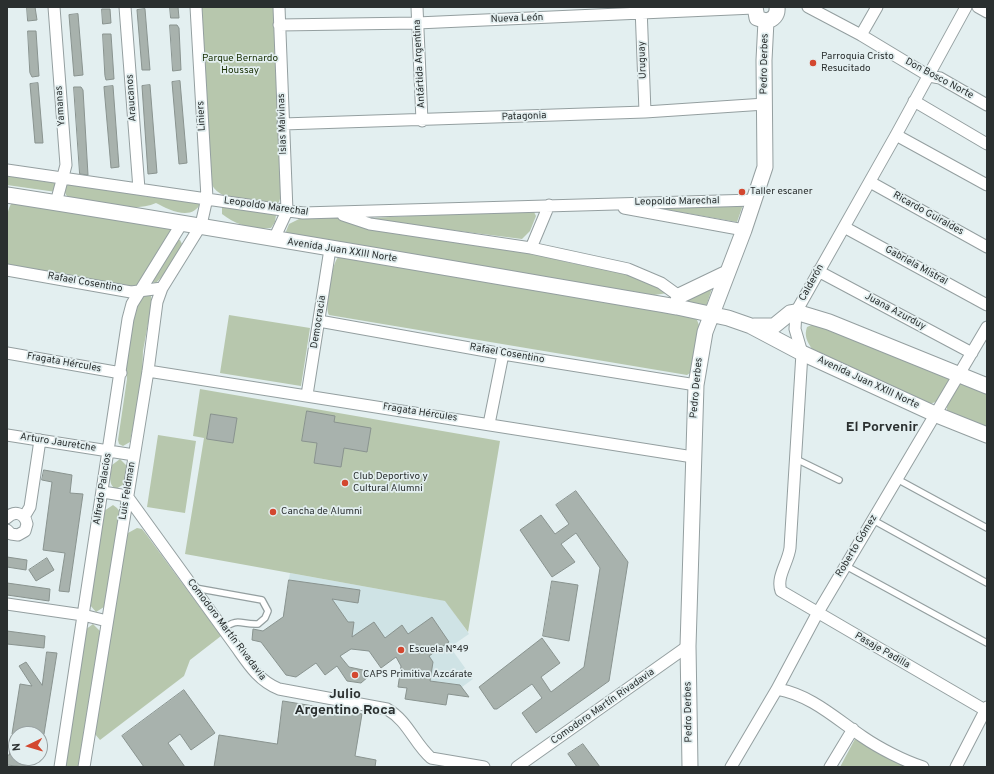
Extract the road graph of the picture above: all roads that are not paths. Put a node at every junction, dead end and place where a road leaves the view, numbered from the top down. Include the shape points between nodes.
1 (54, 7) edge
2 (125, 7) edge
3 (196, 7) edge
4 (278, 7) edge
5 (417, 7) edge
6 (808, 7) edge
7 (877, 7) edge
8 (966, 7) edge
9 (978, 7) edge
10 (754, 8) edge
11 (690, 9) edge
12 (641, 10) edge
13 (584, 12) edge
14 (777, 12) edge
15 (987, 12) edge
16 (418, 23) junction
17 (279, 25) junction
18 (861, 35) junction
19 (929, 76) junction
20 (914, 101) junction
21 (765, 104) junction
22 (987, 105) edge
23 (645, 112) junction
24 (422, 121) junction
25 (283, 124) junction
26 (896, 136) junction
27 (987, 144) edge
28 (7, 170) edge
29 (62, 178) junction
30 (870, 182) junction
31 (987, 185) edge
32 (140, 189) junction
33 (7, 196) edge
34 (207, 198) junction
35 (754, 200) junction
36 (56, 203) junction
37 (600, 204) junction
38 (549, 205) junction
39 (287, 211) junction
40 (336, 212) junction
41 (182, 224) junction
42 (200, 225) junction
43 (844, 227) junction
44 (744, 230) junction
45 (274, 239) junction
46 (987, 247) edge
47 (531, 248) junction
48 (330, 249) junction
49 (7, 270) edge
50 (818, 271) junction
51 (727, 273) junction
52 (162, 288) junction
53 (141, 291) junction
54 (678, 302) junction
55 (987, 305) edge
56 (796, 312) junction
57 (712, 314) junction
58 (319, 321) junction
59 (751, 326) junction
60 (987, 327) edge
61 (7, 353) edge
62 (802, 353) junction
63 (972, 353) junction
64 (503, 354) junction
65 (148, 371) junction
66 (121, 373) junction
67 (960, 375) junction
68 (696, 385) junction
69 (987, 386) edge
70 (307, 395) junction
71 (937, 414) junction
72 (489, 424) junction
73 (7, 435) edge
74 (987, 435) edge
75 (40, 440) junction
76 (109, 451) junction
77 (134, 455) junction
78 (693, 457) junction
79 (795, 458) junction
80 (897, 479) junction
81 (839, 480) dead end
82 (103, 492) junction
83 (127, 496) junction
84 (24, 517) junction
85 (7, 518) edge
86 (873, 520) junction
87 (987, 528) edge
88 (7, 530) edge
89 (846, 566) junction
90 (987, 583) edge
91 (193, 588) junction
92 (780, 591) joint
93 (7, 604) edge
94 (817, 614) junction
95 (84, 615) junction
96 (107, 621) junction
97 (223, 629) junction
98 (987, 643) edge
99 (688, 646) junction
100 (777, 689) junction
101 (986, 708) edge
102 (853, 728) junction
103 (60, 767) edge
104 (84, 767) edge
105 (484, 767) edge
106 (517, 767) edge
107 (690, 767) edge
108 (731, 767) edge
109 (830, 767) edge
110 (923, 767) edge
111 (956, 767) edge

1 - 29 street, Yamanas via 66,164
2 - 32 street, Araucanos
3 - 34 street, Liniers
4 - 17 street, Islas Malvinas
5 - 16 street, Antártida Argentina
6 - 18 street, Don Bosco Norte
7 - 18 street
8 - 19 street, Calderón
9 - 15 street
10 - 11 street, Nueva León
10 - 14 street via 758,18
11 - 12 street, Nueva León
12 - 13 street, Nueva León
12 - 23 street, Uruguay
13 - 16 street, Nueva León
14 - 21 street, Pedro Derbes
16 - 17 street, Nueva León
16 - 24 street, Antártida Argentina
17 - 25 street, Islas Malvinas
18 - 19 street, Don Bosco Norte
19 - 20 street, Calderón
19 - 22 street, Don Bosco Norte via 940,78
20 - 26 street, Calderón
20 - 27 street
21 - 23 street, Patagonia
21 - 35 street, Pedro Derbes via 765,167
23 - 24 street, Patagonia
24 - 25 street, Patagonia
25 - 39 street, Islas Malvinas
26 - 30 street, Calderón
26 - 31 street
28 - 29 street, Leopoldo Marechal
29 - 32 street, Leopoldo Marechal
29 - 36 street, Yamanas
30 - 43 street, Calderón
30 - 46 street, Ricardo Guiraldes
32 - 34 street, Leopoldo Marechal
33 - 36 street, Avenida Juan XXIII Norte
34 - 39 street, Leopoldo Marechal
34 - 42 street, Liniers
35 - 37 street, Leopoldo Marechal
35 - 44 street, Pedro Derbes
36 - 41 street, Avenida Juan XXIII Norte
37 - 38 street, Leopoldo Marechal
37 - 44 street, Leopoldo Marechal
38 - 40 street, Leopoldo Marechal
38 - 47 street
39 - 40 street, Leopoldo Marechal
39 - 45 street, Islas Malvinas
40 - 47 street, Avenida Juan XXIII Norte via 370,224
41 - 42 street, Avenida Juan XXIII Norte
41 - 53 street, Alfredo Palacios
42 - 45 street, Avenida Juan XXIII Norte
42 - 52 street, Luis Feldman
43 - 50 street, Calderón
43 - 55 street, Gabriela Mistral
44 - 51 street, Pedro Derbes
45 - 48 street, Avenida Juan XXIII Norte
47 - 54 street, Avenida Juan XXIII Norte via 628,269 662,283
48 - 54 street, Avenida Juan XXIII Norte
48 - 58 street, Democracia
49 - 53 street, Rafael Cosentino via 131,292
50 - 56 street, Calderón
50 - 63 street, Juana Azurduy
51 - 54 street
51 - 57 street, Pedro Derbes
52 - 53 street, Rafael Cosentino
52 - 65 street, Luis Feldman via 157,302
53 - 66 street, Alfredo Palacios via 132,304 128,319
54 - 57 street, Avenida Juan XXIII Norte
56 - 59 street, Avenida Juan XXIII Norte via 774,326
56 - 62 street, Calderón via 795,329
56 - 67 street via 829,322
57 - 59 street, Avenida Juan XXIII Norte
57 - 68 street, Pedro Derbes via 705,332
58 - 64 street, Rafael Cosentino
58 - 70 street, Democracia
59 - 62 street, Avenida Juan XXIII Norte
60 - 63 street, Roberto Gómez
61 - 66 street, Fragata Hércules
62 - 71 street, Avenida Juan XXIII Norte
62 - 79 street, Calderón
63 - 67 street, Roberto Gómez
64 - 68 street, Rafael Cosentino
64 - 72 street
65 - 70 street, Fragata Hércules
65 - 77 street, Luis Feldman
66 - 76 street, Alfredo Palacios
67 - 69 street
67 - 71 street, Roberto Gómez
68 - 78 street, Pedro Derbes
70 - 72 street, Fragata Hércules
71 - 74 street, Avenida Juan XXIII Norte
71 - 80 street, Roberto Gómez
72 - 78 street, Fragata Hércules
73 - 75 street, Arturo Jauretche
75 - 76 street, Arturo Jauretche
75 - 84 street via 30,507
76 - 77 street, Arturo Jauretche
76 - 82 street, Alfredo Palacios
77 - 83 street, Luis Feldman
78 - 99 street, Pedro Derbes
79 - 81 lane
79 - 92 street, Calderón via 790,548 779,581
80 - 86 street, Roberto Gómez
80 - 87 lane
82 - 83 street
82 - 95 street, Alfredo Palacios
83 - 91 street, Comodoro Martín Rivadavia
83 - 96 street, Luis Feldman
84 - 85 street via 15,513
84 - 88 street via 27,524 22,534 15,535
86 - 89 street, Roberto Gómez
86 - 90 lane
89 - 94 street, Roberto Gómez
89 - 98 lane
91 - 97 street, Comodoro Martín Rivadavia
91 - 97 lane via 262,600 268,611 266,618 258,624 237,621
92 - 94 street, Pasaje Padilla
93 - 95 street
94 - 100 street, Roberto Gómez
94 - 101 street, Pasaje Padilla
95 - 96 street
95 - 103 street, Alfredo Palacios
96 - 104 street, Luis Feldman
97 - 105 street, Comodoro Martín Rivadavia via 267,685 387,709 403,721 431,758
99 - 106 street, Comodoro Martín Rivadavia
99 - 107 street, Pedro Derbes
100 - 102 street via 800,696
100 - 108 street, Roberto Gómez
101 - 111 street
102 - 109 street
102 - 110 street via 863,737

